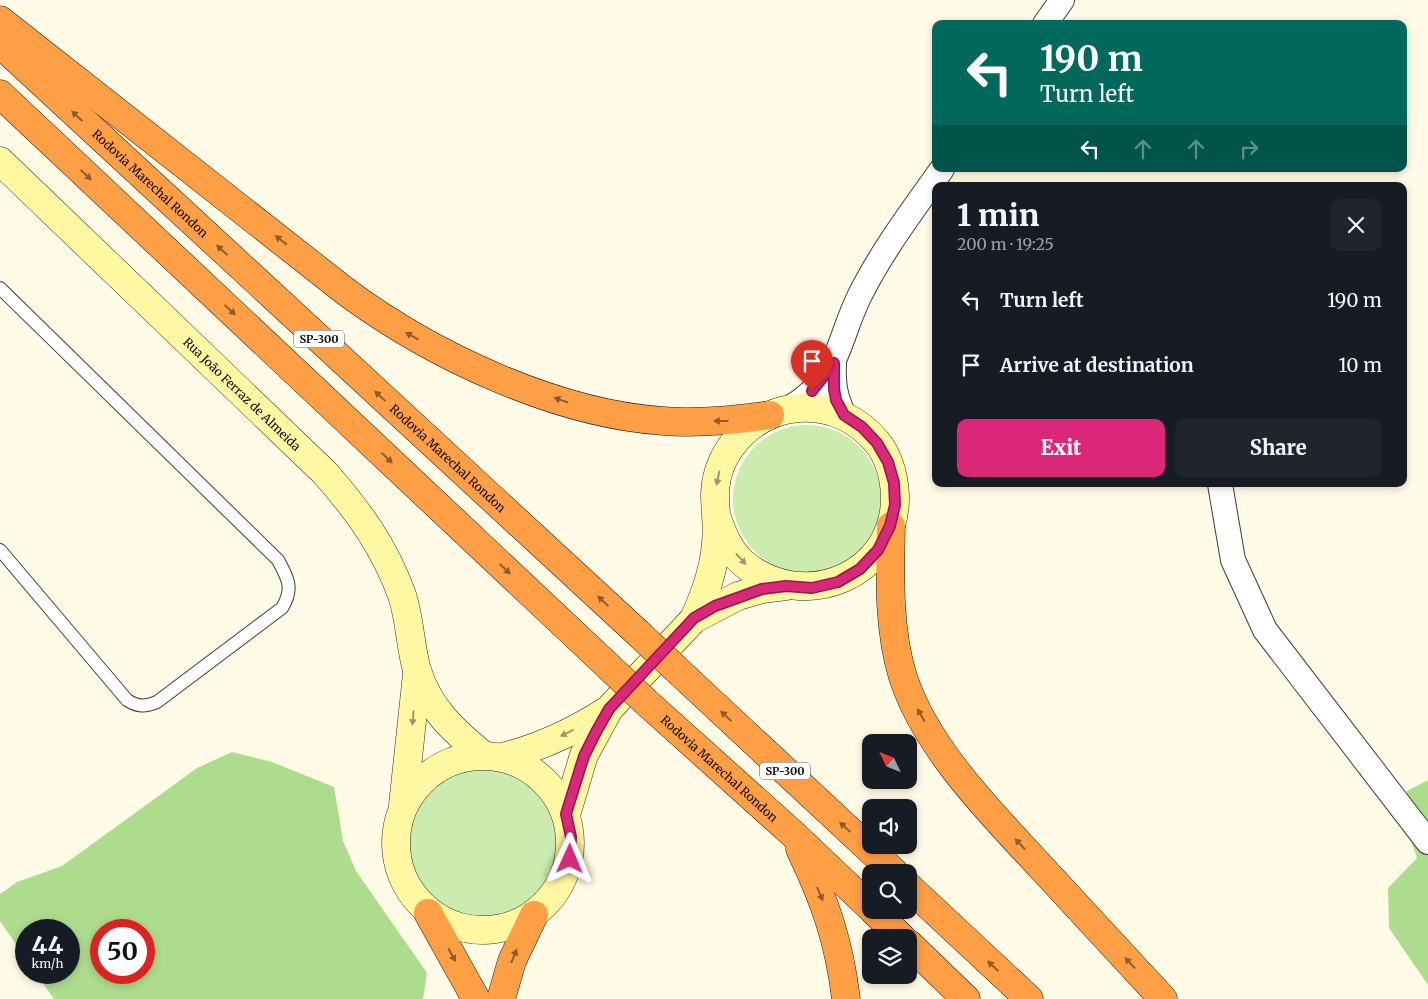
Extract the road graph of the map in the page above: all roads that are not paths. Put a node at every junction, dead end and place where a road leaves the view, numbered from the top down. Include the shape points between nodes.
1 (1062, 0) edge
2 (0, 20) edge
3 (1048, 20) edge
4 (0, 44) edge
5 (0, 94) edge
6 (0, 162) edge
7 (932, 192) edge
8 (927, 204) edge
9 (0, 288) edge
10 (834, 363) junction
11 (780, 411) junction
12 (844, 415) junction
13 (1221, 487) edge
14 (717, 518) junction
15 (890, 526) junction
16 (0, 550) edge
17 (786, 586) junction
18 (694, 618) junction
19 (417, 670) junction
20 (609, 709) junction
21 (493, 756) junction
22 (403, 808) junction
23 (566, 814) junction
24 (793, 834) junction
25 (1428, 842) edge
26 (885, 864) edge
27 (917, 894) edge
28 (862, 900) edge
29 (428, 912) junction
30 (534, 915) junction
31 (882, 919) edge
32 (893, 929) edge
33 (917, 952) edge
34 (476, 999) edge
35 (501, 999) edge
36 (846, 999) edge
37 (966, 999) edge
38 (1029, 999) edge
39 (1163, 999) edge

1 - 3 street
11 -> 2 highway via 730,421 665,422 619,415 567,402 500,378 415,338 345,291
26 -> 4 highway, Rodovia Marechal Rondon / SP-300, bridge
5 -> 24 highway, Rodovia Marechal Rondon / SP-300, bridge via 646,702
6 - 19 main road, Rua João Ferraz de Almeida via 318,467 356,508 383,549 403,597
7 - 8 street
8 - 10 street via 901,226 859,298
9 - 16 lane via 278,560 287,577 289,597 282,608 157,702 140,706 127,700
10 - 11 street via 812,391
10 - 12 street via 836,400
11 - 12 main road via 826,410
11 -> 14 main road via 748,428 731,446 720,468 715,493
12 - 15 main road via 867,432 888,462 895,505
13 - 25 street via 1233,560 1266,630
14 -> 17 main road via 726,542 742,562 762,577
14 - 18 main road via 712,570
15 - 17 main road via 878,550 860,569 838,582 812,588
39 -> 15 highway via 981,801 932,734 903,677 896,646 890,592
17 - 18 main road via 738,596
18 - 20 main road
19 - 21 main road, Rua João Ferraz de Almeida via 426,695 442,718
19 -> 22 main road, Rua João Ferraz de Almeida
20 -> 21 main road via 528,751
20 - 23 main road via 584,756
21 - 22 main road via 458,759 435,770 416,787
21 - 23 main road via 523,765 542,778 556,794
22 - 29 main road via 395,836 397,865 408,891
23 - 30 main road via 571,837 570,859 563,881
24 - 28 highway, Rodovia Marechal Rondon / SP-300
24 -> 36 highway via 831,920
38 -> 27 highway
29 - 30 main road via 452,926 480,932 508,928
29 -> 34 highway
35 -> 30 highway via 512,961
31 - 32 highway, Rodovia Marechal Rondon / SP-300
33 - 37 highway

